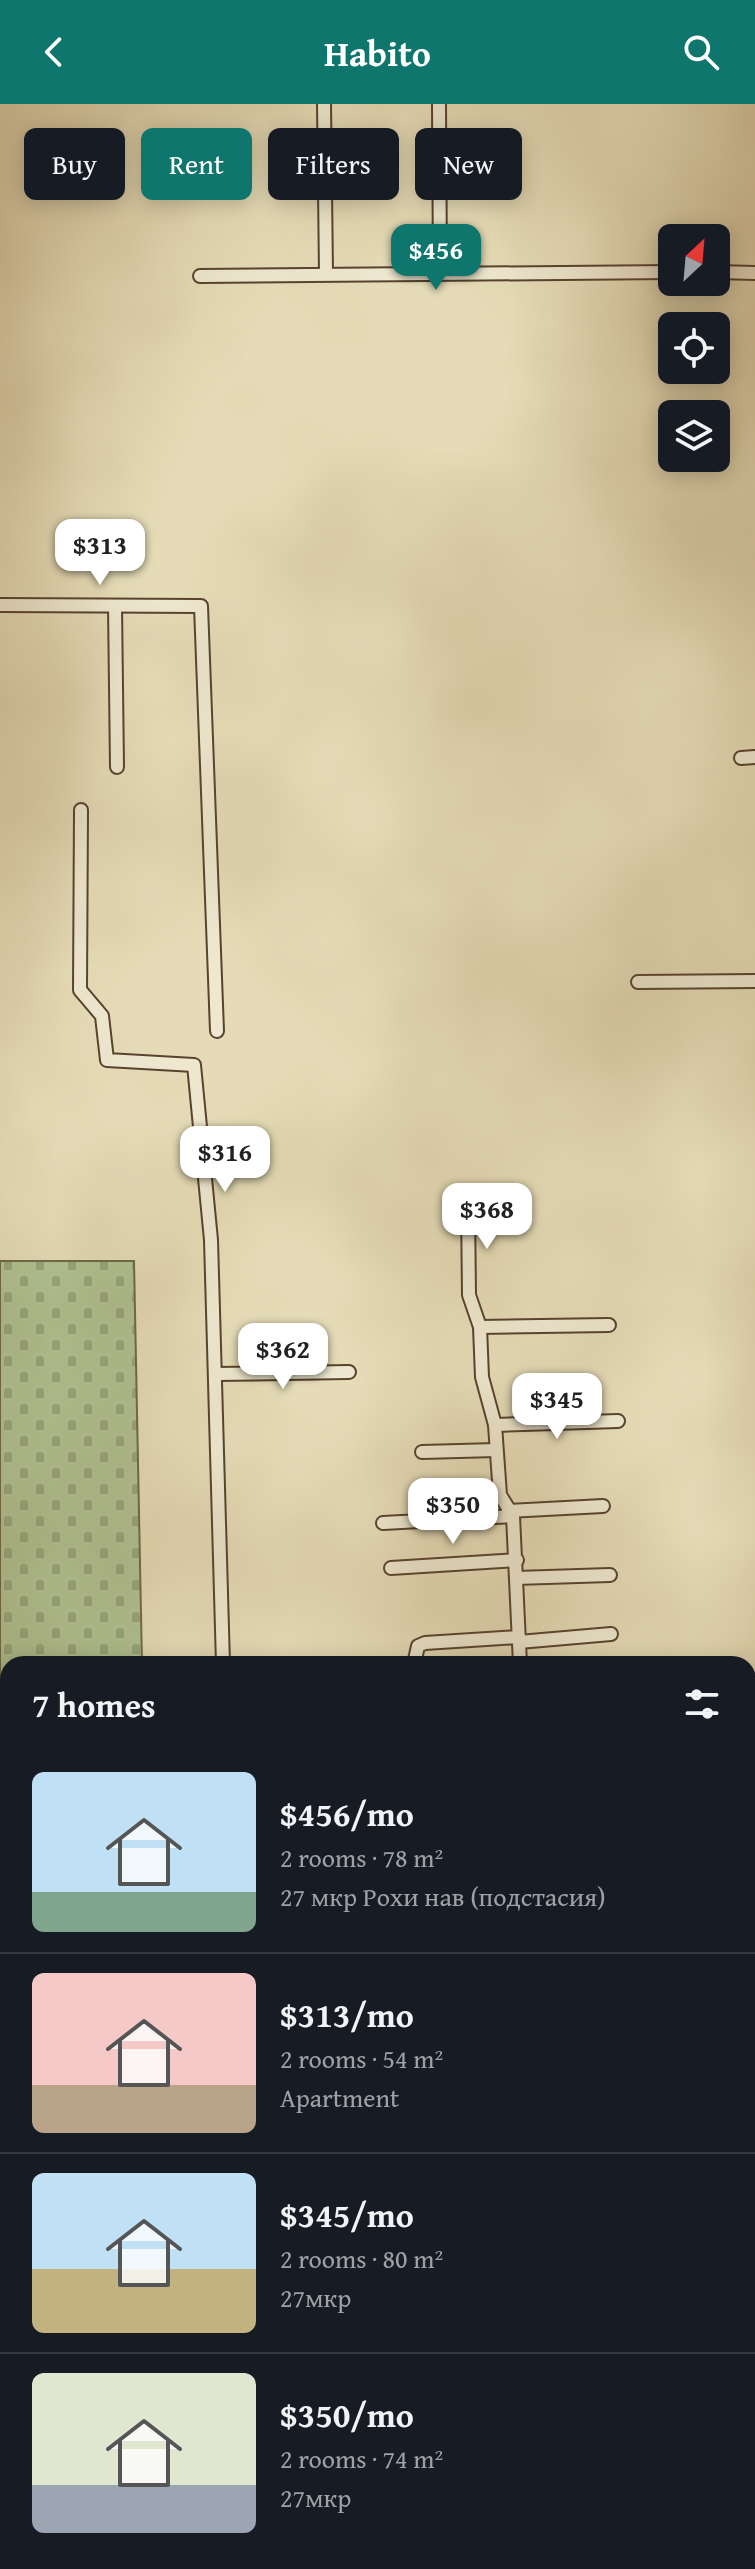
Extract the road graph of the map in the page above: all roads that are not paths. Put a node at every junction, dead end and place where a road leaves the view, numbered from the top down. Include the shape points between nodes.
1 (324, 104) edge
2 (439, 104) edge
3 (658, 272) edge
4 (730, 272) edge
5 (755, 273) edge
6 (326, 274) junction
7 (440, 274) junction
8 (200, 276) dead end
9 (0, 605) edge
10 (115, 606) junction
11 (755, 757) edge
12 (741, 758) dead end
13 (117, 767) dead end
14 (81, 810) dead end
15 (755, 981) edge
16 (638, 982) dead end
17 (217, 1031) dead end
18 (468, 1207) dead end
19 (609, 1325) dead end
20 (480, 1327) junction
21 (349, 1372) dead end
22 (216, 1374) junction
23 (618, 1421) dead end
24 (495, 1425) junction
25 (496, 1450) junction
26 (422, 1452) dead end
27 (603, 1506) dead end
28 (511, 1513) junction
29 (383, 1523) dead end
30 (517, 1560) junction
31 (391, 1568) dead end
32 (610, 1575) dead end
33 (516, 1578) junction
34 (611, 1634) dead end
35 (519, 1640) junction
36 (223, 1656) edge
37 (416, 1656) edge
38 (520, 1656) edge

1 - 6 street
2 - 7 street
3 - 7 street
4 - 5 street
6 - 7 street
6 - 8 street
9 - 10 street
10 - 13 street
10 - 17 street via 201,606
11 - 12 street
14 - 22 street via 80,990 102,1016 107,1060 194,1065 211,1240
15 - 16 street
18 - 20 street via 469,1295
19 - 20 street
20 - 24 street via 482,1377
21 - 22 street
22 - 36 street
23 - 24 street
24 - 25 street
25 - 26 street
25 - 28 street via 500,1495
27 - 28 street
28 - 29 street
28 - 30 street
30 - 31 street
30 - 33 street
32 - 33 street
33 - 35 street
34 - 35 street
35 - 37 street via 425,1643
35 - 38 street

